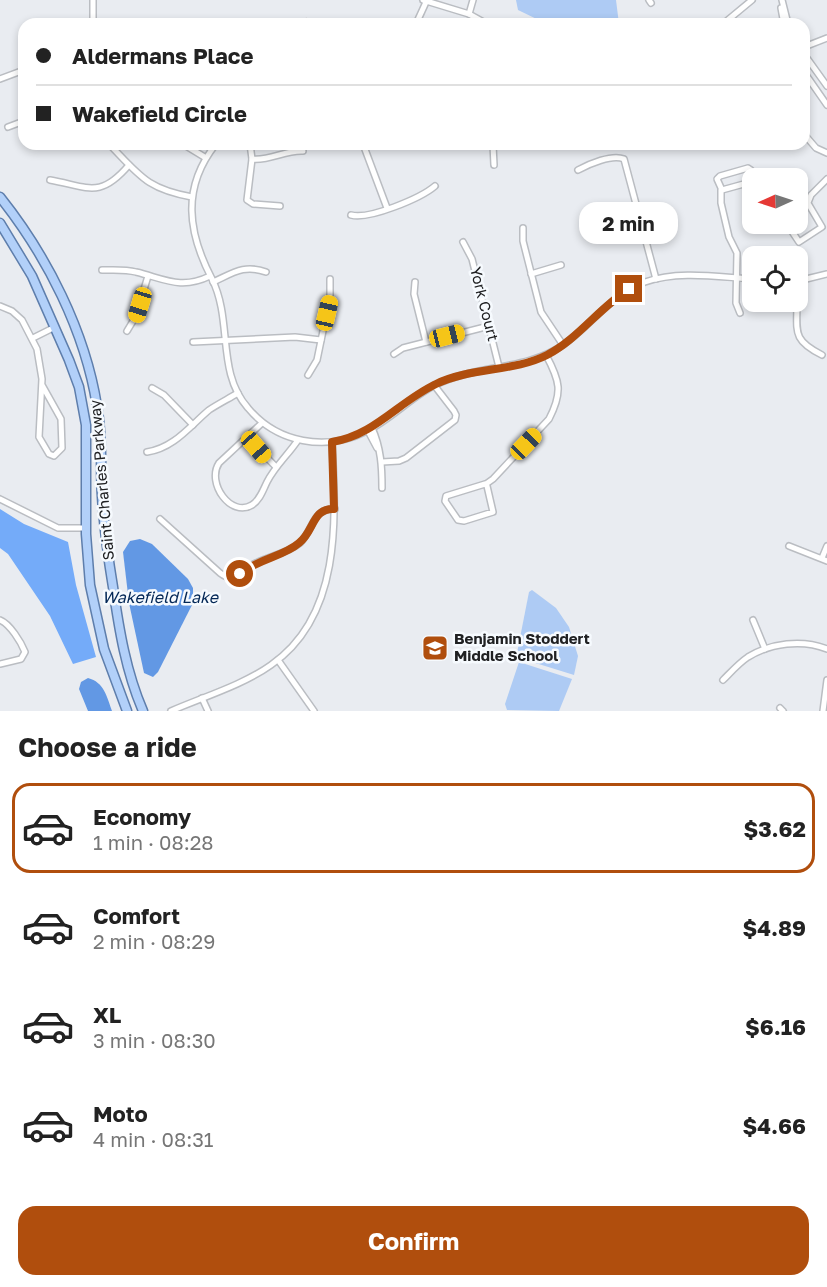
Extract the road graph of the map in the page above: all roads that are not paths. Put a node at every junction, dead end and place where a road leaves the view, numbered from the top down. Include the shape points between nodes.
1 (93, 0) edge
2 (425, 0) edge
3 (474, 0) edge
4 (752, 0) edge
5 (781, 0) edge
6 (469, 14) junction
7 (93, 18) edge
8 (418, 18) edge
9 (476, 18) edge
10 (730, 18) edge
11 (785, 18) edge
12 (827, 38) edge
13 (810, 45) edge
14 (810, 62) edge
15 (18, 72) edge
16 (0, 79) edge
17 (810, 81) edge
18 (827, 86) edge
19 (827, 105) edge
20 (18, 123) edge
21 (8, 127) dead end
22 (810, 141) edge
23 (115, 150) edge
24 (193, 150) edge
25 (212, 150) edge
26 (251, 150) edge
27 (365, 150) edge
28 (493, 150) edge
29 (303, 151) dead end
30 (827, 153) edge
31 (206, 158) junction
32 (252, 159) junction
33 (129, 165) junction
34 (494, 165) dead end
35 (578, 170) dead end
36 (742, 170) edge
37 (827, 179) edge
38 (50, 180) dead end
39 (742, 184) edge
40 (435, 186) dead end
41 (721, 189) junction
42 (0, 197) edge
43 (192, 197) junction
44 (808, 202) edge
45 (280, 206) dead end
46 (808, 206) edge
47 (387, 208) junction
48 (351, 215) dead end
49 (642, 222) junction
50 (0, 223) edge
51 (622, 226) dead end
52 (523, 228) dead end
53 (792, 234) edge
54 (463, 242) dead end
55 (561, 265) dead end
56 (102, 270) dead end
57 (266, 272) dead end
58 (531, 274) junction
59 (827, 274) edge
60 (148, 276) junction
61 (737, 278) junction
62 (742, 278) edge
63 (212, 279) junction
64 (330, 279) dead end
65 (656, 279) junction
66 (808, 279) edge
67 (415, 282) dead end
68 (0, 306) edge
69 (798, 312) edge
70 (740, 313) dead end
71 (489, 326) junction
72 (55, 327) junction
73 (127, 331) dead end
74 (33, 338) junction
75 (225, 340) junction
76 (321, 340) junction
77 (193, 342) dead end
78 (426, 342) junction
79 (563, 345) junction
80 (394, 354) dead end
81 (546, 355) junction
82 (822, 355) dead end
83 (499, 367) junction
84 (308, 375) dead end
85 (42, 385) junction
86 (434, 385) junction
87 (152, 388) dead end
88 (238, 393) junction
89 (262, 423) junction
90 (193, 425) junction
91 (370, 429) junction
92 (247, 437) junction
93 (298, 440) junction
94 (332, 442) junction
95 (147, 452) dead end
96 (382, 462) junction
97 (276, 467) junction
98 (486, 484) junction
99 (382, 488) dead end
100 (0, 498) edge
101 (334, 509) junction
102 (160, 519) dead end
103 (86, 528) junction
104 (789, 546) dead end
105 (827, 546) edge
106 (824, 559) edge
107 (0, 620) edge
108 (753, 620) dead end
109 (765, 649) junction
110 (827, 649) edge
111 (278, 660) junction
112 (0, 664) edge
113 (723, 680) dead end
114 (827, 680) edge
115 (202, 698) junction
116 (127, 711) edge
117 (143, 711) edge
118 (171, 711) edge
119 (208, 711) edge
120 (314, 711) edge
121 (823, 711) edge

1 - 7 street
2 - 6 street
2 - 8 street
3 - 6 street
4 - 10 street
5 - 11 street
6 - 9 street
12 - 13 street
14 - 18 street
15 - 16 street
17 - 19 street
20 - 21 street
22 - 30 street
23 - 33 street
24 - 31 street
25 - 31 street
26 - 32 street
27 - 47 street
28 - 34 street
29 - 32 street
31 - 43 street
32 - 45 street via 247,200
33 - 38 street via 113,182 99,188
33 - 43 street via 159,189
35 - 49 street via 624,159
36 - 41 street via 720,176 717,179
37 - 44 street
39 - 41 street
40 - 47 street via 423,195
41 - 61 street via 728,233 737,253
42 - 117 main road, Saint Charles Parkway via 37,249 90,369 98,407 105,533 119,627
43 - 63 street via 194,238
46 - 53 street via 822,225 820,229 799,242
47 - 48 street via 363,216
49 - 51 street
49 - 65 street
50 - 72 main road, Saint Charles Parkway via 27,267
52 - 58 street
54 - 71 street, York Court via 472,259
55 - 58 street
56 - 60 street via 127,270
57 - 63 street via 243,269
58 - 79 street via 543,318
59 - 66 street
60 - 63 street via 183,284
60 - 73 street via 136,316
61 - 62 street
61 - 65 street via 677,275
61 - 70 street via 736,303
63 - 75 street via 221,306
64 - 76 street
65 - 79 street via 619,295
67 - 78 street via 414,294
68 - 74 street via 16,315
69 - 82 street via 800,340
71 - 78 street
71 - 83 street, York Court
72 - 74 street
72 - 103 main road, Saint Charles Parkway via 74,372 84,415
74 - 85 street
75 - 76 street
75 - 77 street
75 - 88 street via 229,371
76 - 84 street via 315,365
78 - 80 street
79 - 81 street
81 - 83 street
81 - 98 street via 559,383 555,409
83 - 86 street
85 - 85 street via 39,437 49,454 55,456 62,447 62,420
86 - 91 street
86 - 96 street via 454,411 455,420 405,458
87 - 90 street
88 - 89 street
88 - 90 street
89 - 92 street
89 - 93 street
90 - 95 street via 167,445
91 - 94 street
91 - 96 street
92 - 97 street
92 - 97 street via 216,469 216,485 228,501 241,508 254,504
93 - 94 street
93 - 97 street
94 - 101 street
96 - 99 street
98 - 98 street via 493,512 458,520 445,501 446,496
100 - 103 street via 58,528
101 - 102 street via 320,513 299,544 229,578
101 - 111 street via 326,585 319,607 303,636
103 - 116 main road, Saint Charles Parkway via 96,618
104 - 106 street
105 - 106 street
107 - 112 street via 7,624 25,652 21,659
108 - 109 street
109 - 110 street via 801,643
109 - 113 street via 740,663
111 - 115 street
111 - 120 street
114 - 121 street
115 - 118 street
115 - 119 street

